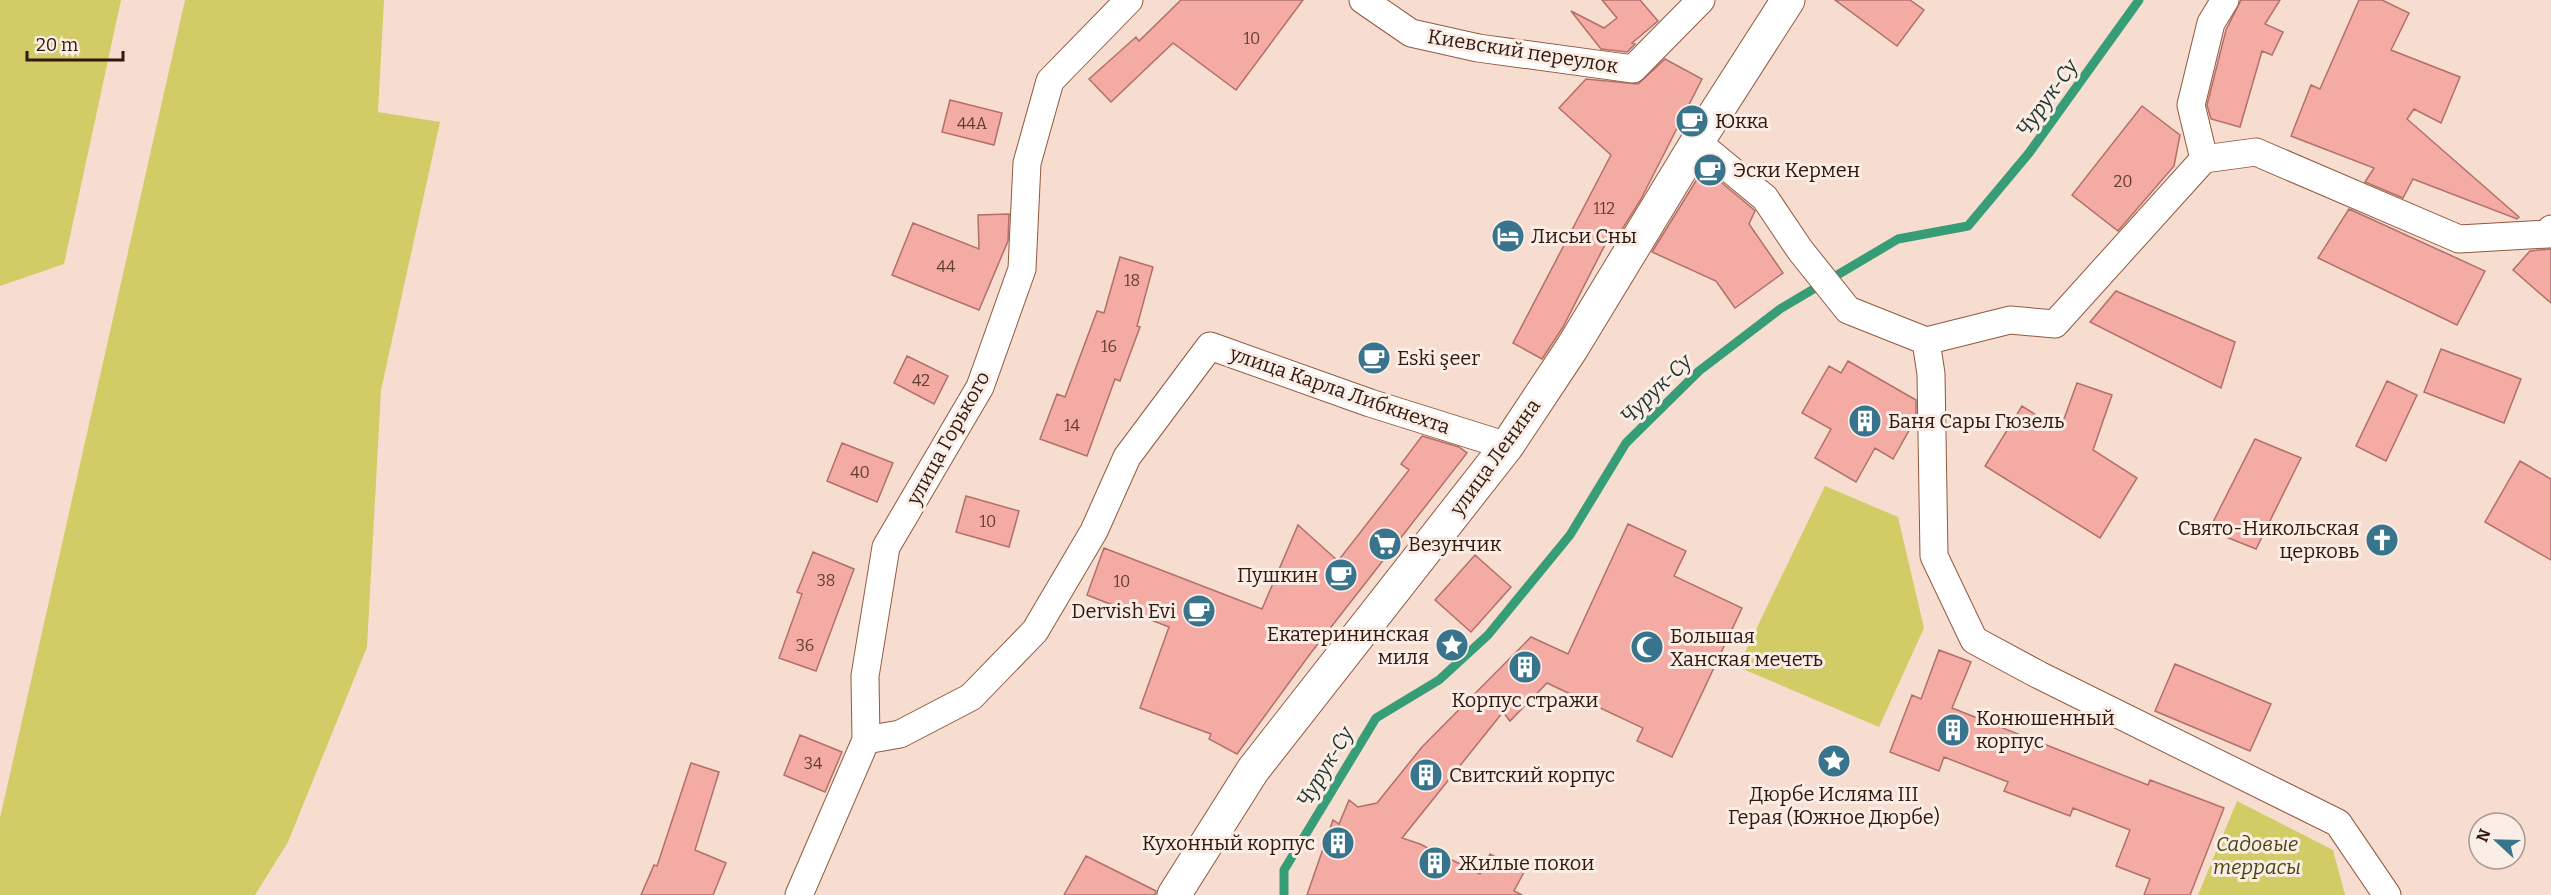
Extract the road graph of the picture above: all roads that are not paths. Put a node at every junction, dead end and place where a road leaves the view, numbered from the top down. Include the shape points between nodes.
1 (1129, 0) edge
2 (1363, 0) edge
3 (1701, 0) edge
4 (2225, 0) edge
5 (1785, 1) edge
6 (1697, 142) junction
7 (2204, 159) junction
8 (2551, 229) edge
9 (1926, 342) junction
10 (1507, 446) junction
11 (866, 741) junction
12 (799, 895) edge
13 (1174, 895) edge
14 (2387, 895) edge

1 - 11 street, улица Горького via 1050,81 1027,163 1023,269 980,387 886,547 865,676
2 - 3 street, Киевский переулок via 1411,33 1478,48 1633,69
4 - 7 street via 2211,23 2191,105
5 - 6 main road, улица Ленина
6 - 9 street via 1765,198 1848,310
6 - 10 main road, улица Ленина via 1572,348
7 - 8 street via 2256,152 2459,239 2548,234
7 - 9 street via 2055,324 2010,320
9 - 14 street via 1931,374 1934,556 1974,639 2338,823
10 - 11 street, улица Карла Либкнехта via 1210,346 1127,458 1094,531 1035,631 971,697 900,734
10 - 13 main road, улица Ленина via 1253,770
11 - 12 street, улица Горького

